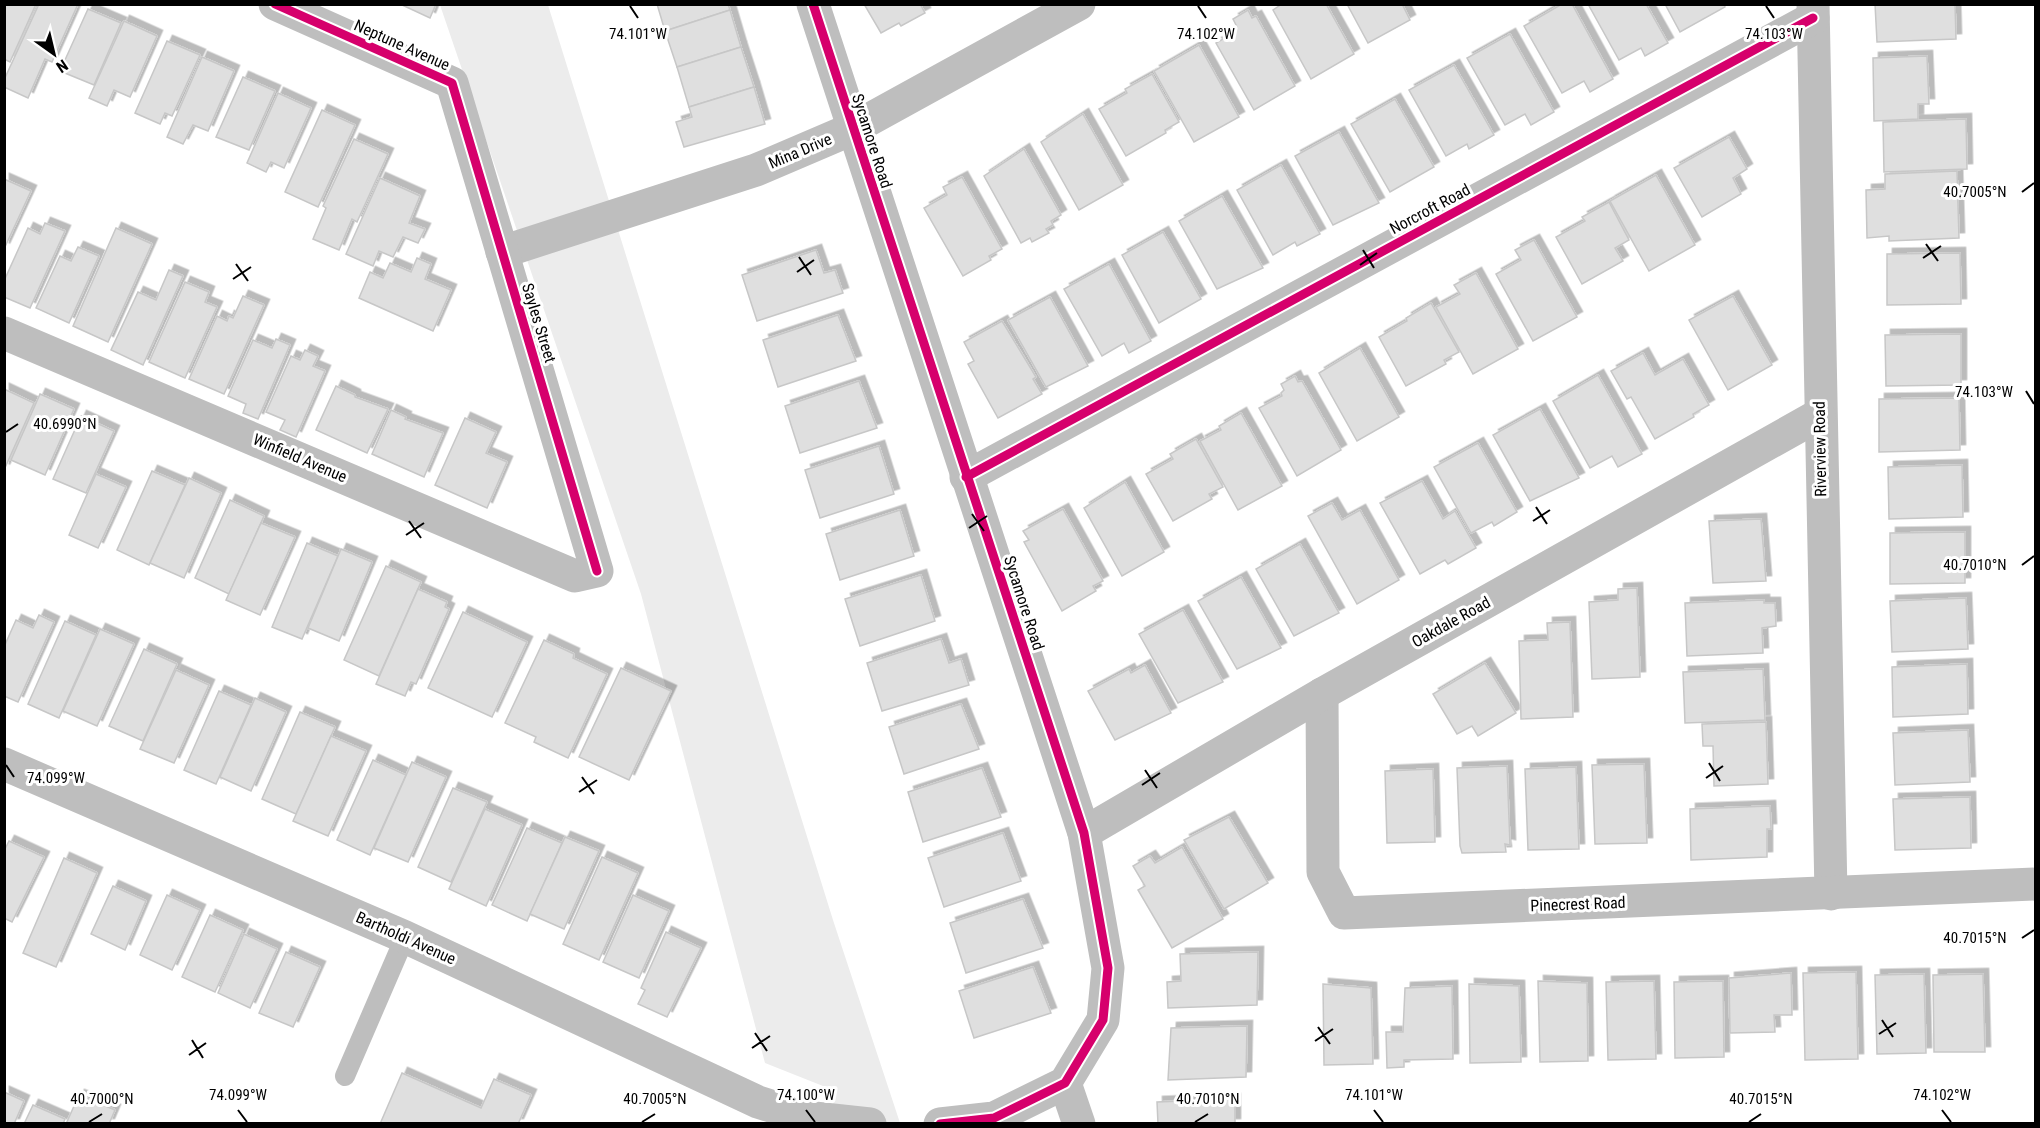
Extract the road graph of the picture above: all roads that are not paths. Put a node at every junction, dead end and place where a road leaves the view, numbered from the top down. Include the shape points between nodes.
1 (274, 4) edge
2 (813, 4) edge
3 (1079, 4) edge
4 (1813, 11) edge
5 (452, 83) joint
6 (852, 129) junction
7 (502, 252) junction
8 (4, 333) edge
9 (1819, 416) junction
10 (966, 477) junction
11 (597, 571) joint
12 (1322, 694) junction
13 (4, 764) edge
14 (1084, 833) junction
15 (2036, 884) edge
16 (1831, 894) junction
17 (405, 937) junction
18 (345, 1076) dead end
19 (1065, 1083) junction
20 (806, 1120) edge
21 (870, 1124) edge
22 (940, 1124) edge
23 (1080, 1124) edge

1 - 5 street, Neptune Avenue
2 - 6 street, Sycamore Road
3 - 6 street, Mina Drive
4 - 9 street, Riverview Road
4 - 10 street, Norcroft Road
5 - 7 street, Sayles Street
6 - 7 street, Mina Drive via 756,170
6 - 10 street, Sycamore Road
7 - 11 street, Sayles Street
8 - 11 street, Winfield Avenue via 575,576
9 - 12 street, Oakdale Road
9 - 16 street, Riverview Road
10 - 14 street, Sycamore Road
12 - 14 street, Oakdale Road
12 - 16 street, Pinecrest Road via 1323,872 1344,913
13 - 17 street, Bartholdi Avenue
14 - 19 street, Sycamore Road via 1108,968 1103,1020
15 - 16 street, Pinecrest Road
17 - 18 lane
17 - 20 street, Bartholdi Avenue via 758,1102
19 - 22 street via 994,1118
19 - 23 street
20 - 21 street

